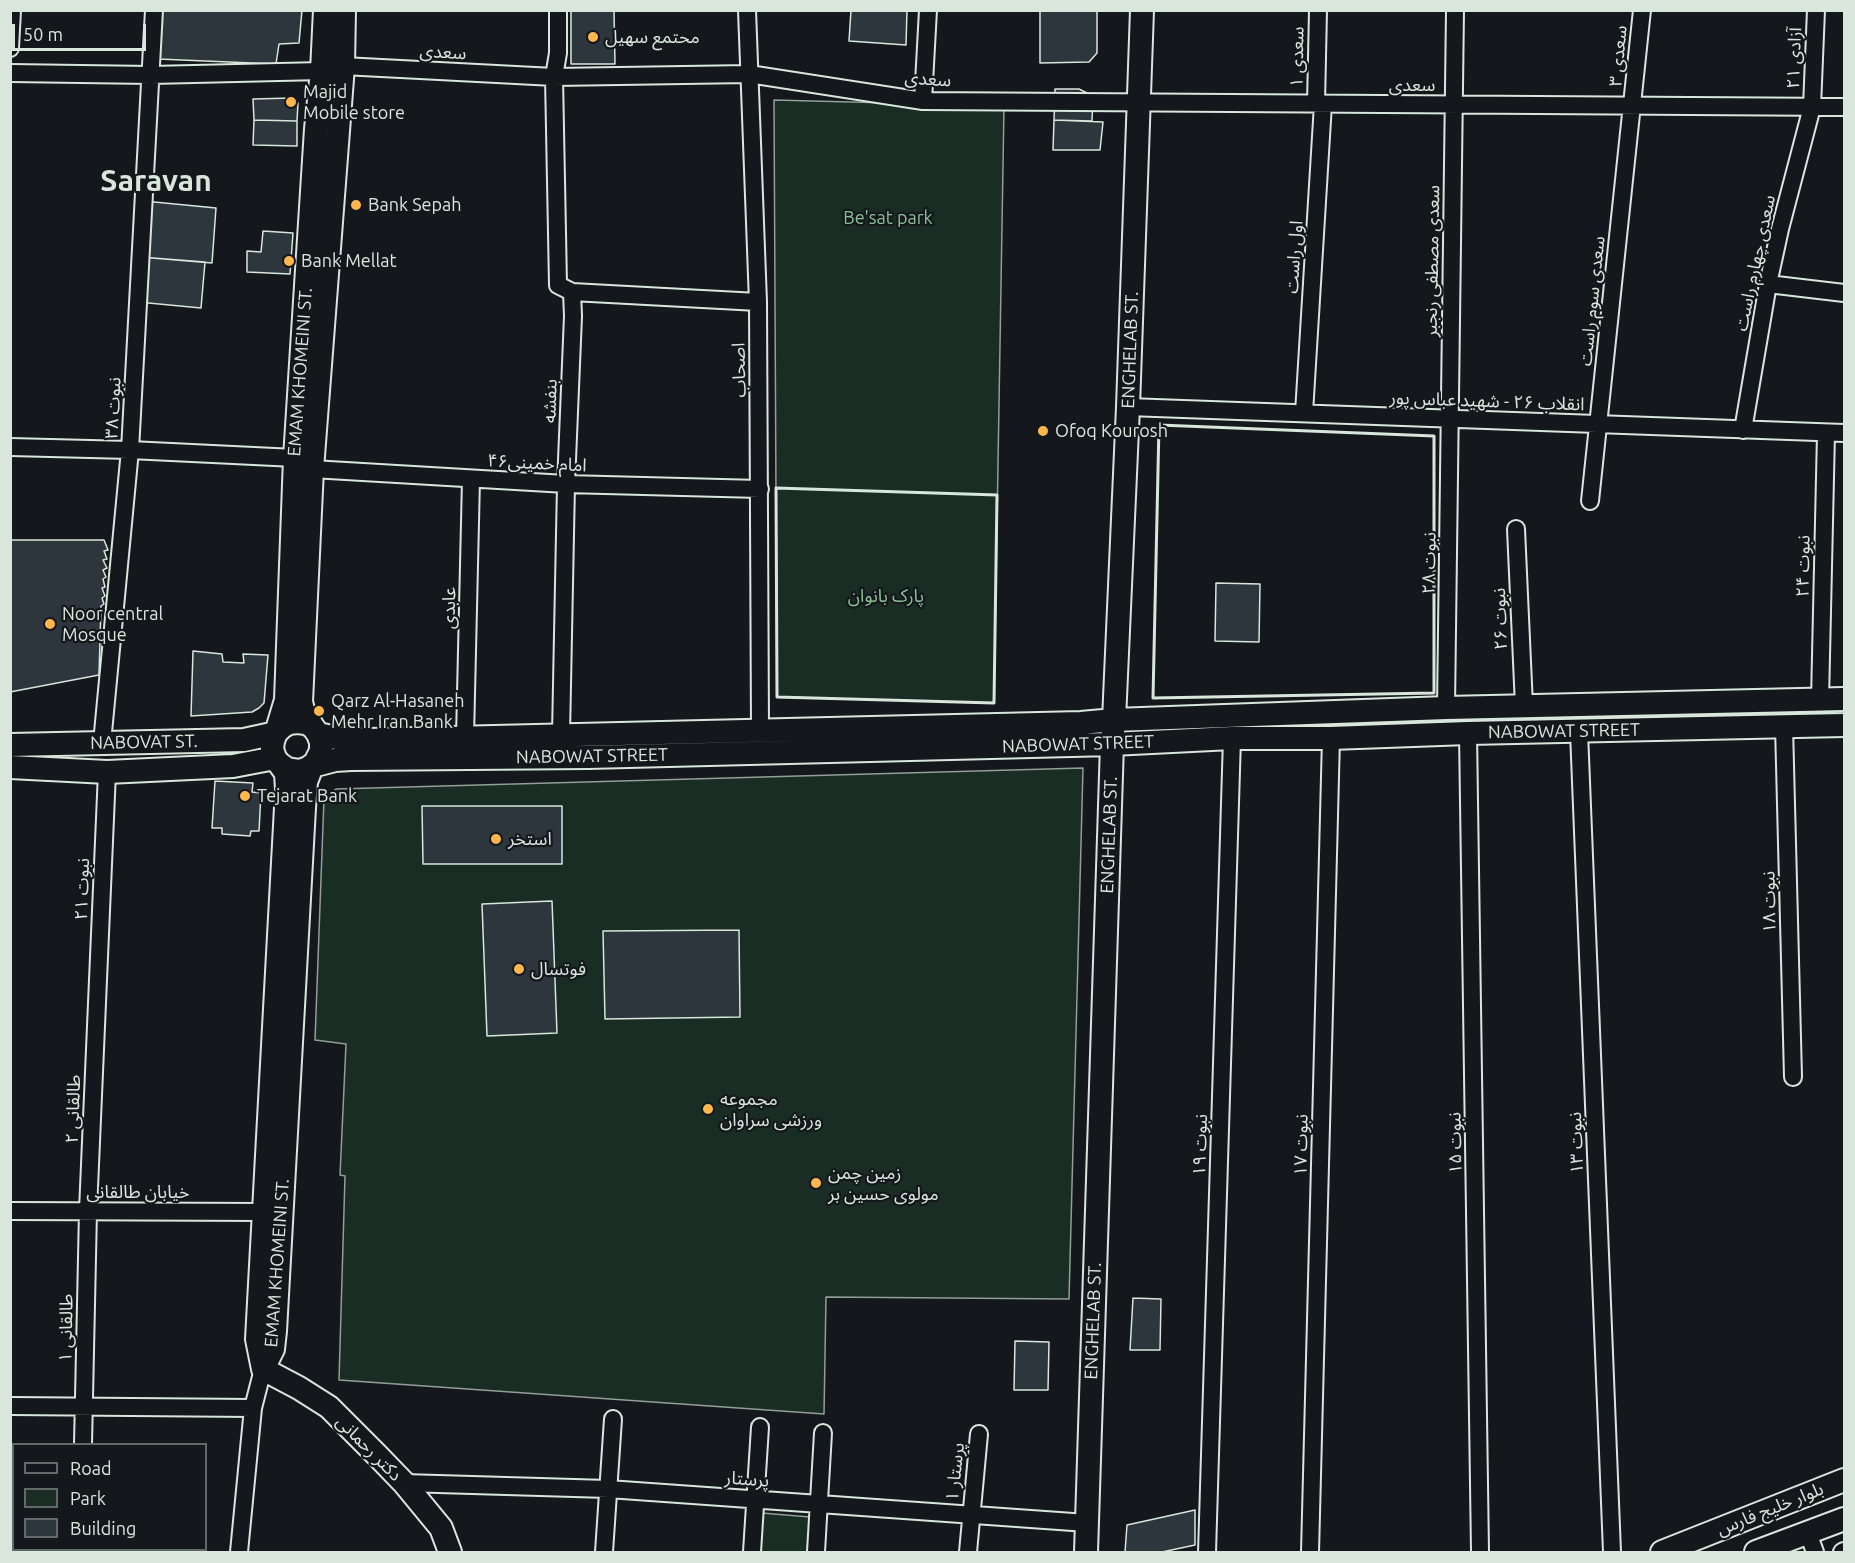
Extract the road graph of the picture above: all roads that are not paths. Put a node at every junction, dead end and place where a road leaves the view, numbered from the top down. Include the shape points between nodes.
1 (12, 10) edge
2 (154, 10) edge
3 (324, 10) edge
4 (344, 10) edge
5 (558, 10) edge
6 (747, 10) edge
7 (927, 10) edge
8 (1142, 10) edge
9 (1318, 10) edge
10 (1455, 10) edge
11 (1642, 10) edge
12 (1816, 10) edge
13 (10, 48) edge
14 (332, 69) junction
15 (10, 73) edge
16 (749, 74) junction
17 (150, 75) junction
18 (554, 77) junction
19 (923, 101) junction
20 (1139, 102) junction
21 (1320, 104) junction
22 (1454, 104) junction
23 (1633, 106) junction
24 (1812, 107) junction
25 (1845, 107) edge
26 (1768, 284) junction
27 (572, 292) junction
28 (1845, 293) edge
29 (758, 302) junction
30 (1128, 407) junction
31 (1304, 413) junction
32 (1450, 419) junction
33 (1598, 424) junction
34 (1743, 429) junction
35 (1826, 433) junction
36 (1845, 433) edge
37 (10, 447) edge
38 (130, 450) junction
39 (303, 464) junction
40 (471, 479) junction
41 (566, 484) junction
42 (760, 489) junction
43 (1590, 501) dead end
44 (1516, 529) dead end
45 (1845, 699) edge
46 (1820, 700) junction
47 (1784, 701) junction
48 (1524, 706) junction
49 (1452, 708) junction
50 (1114, 720) junction
51 (1845, 725) edge
52 (1784, 726) junction
53 (760, 730) junction
54 (315, 731) junction
55 (1579, 732) junction
56 (276, 733) junction
57 (1462, 733) junction
58 (561, 735) junction
59 (465, 737) junction
60 (1232, 738) junction
61 (1331, 738) junction
62 (102, 743) junction
63 (1112, 744) junction
64 (10, 745) edge
65 (760, 753) junction
66 (278, 761) junction
67 (312, 766) junction
68 (10, 767) edge
69 (107, 772) junction
70 (97, 1008) joint
71 (1793, 1077) dead end
72 (10, 1211) edge
73 (88, 1211) junction
74 (273, 1212) junction
75 (263, 1369) junction
76 (10, 1406) edge
77 (84, 1406) junction
78 (254, 1408) junction
79 (613, 1419) dead end
80 (760, 1427) dead end
81 (823, 1433) dead end
82 (979, 1434) dead end
83 (83, 1443) edge
84 (1845, 1480) edge
85 (404, 1483) junction
86 (608, 1489) junction
87 (755, 1500) junction
88 (819, 1504) junction
89 (970, 1515) junction
90 (1845, 1519) edge
91 (1087, 1523) junction
92 (1811, 1543) edge
93 (239, 1552) edge
94 (450, 1552) edge
95 (604, 1552) edge
96 (752, 1552) edge
97 (816, 1552) edge
98 (968, 1552) edge
99 (1086, 1552) edge
100 (1208, 1552) edge
101 (1310, 1552) edge
102 (1480, 1552) edge
103 (1612, 1552) edge
104 (1662, 1552) edge
105 (1756, 1552) edge

1 - 13 street
2 - 17 street, نبوت ۳۸
3 - 14 main road, EMAM KHOMEINI ST.
4 - 14 main road, EMAM KHOMEINI ST.
5 - 18 street
6 - 16 street, اصحاب
7 - 19 street
8 - 20 main road, ENGHELAB ST.
9 - 21 street, سعدی ۱
10 - 22 street, سعدی مصطفی رنجبر
11 - 23 street, سعدی ۳
12 - 24 street, آزادی ۲۱
14 - 17 street, سعدی
14 - 18 street, سعدی
14 - 39 main road, EMAM KHOMEINI ST.
15 - 17 street, سعدی
16 - 18 street, سعدی
16 - 19 street, سعدی
16 - 29 street, اصحاب
17 - 38 street, نبوت ۳۸
18 - 27 street via 558,285
19 - 20 street, سعدی
20 - 21 street, سعدی
20 - 30 main road, ENGHELAB ST.
21 - 22 street, سعدی
21 - 31 street, اول راست
22 - 23 street, سعدی
22 - 32 street, سعدی مصطفی رنجبر
23 - 24 street, سعدی
23 - 33 street, سعدی سوم راست
24 - 25 street, سعدی
24 - 26 street, سعدی چهارم راست
26 - 28 street
26 - 34 street, سعدی چهارم راست
27 - 29 street
27 - 41 street, بنفشه
29 - 42 street, اصحاب
30 - 31 street, انقلاب ۲۶ - شهید عباس پور
30 - 50 main road, ENGHELAB ST.
31 - 32 street, انقلاب ۲۶ - شهید عباس پور
32 - 33 street, انقلاب ۲۶ - شهید عباس پور
32 - 49 street, نبوت ۲۸
33 - 34 street, انقلاب ۲۶ - شهید عباس پور
33 - 43 street, سعدی سوم راست
34 - 35 street, انقلاب ۲۶ - شهید عباس پور
35 - 36 street, انقلاب ۲۶ - شهید عباس پور
35 - 46 street, نبوت ۲۴
37 - 38 street, امام خمینی۴۶
38 - 39 street, امام خمینی۴۶
38 - 62 street, نبوت ۳۸
39 - 40 street, امام خمینی۴۶
39 - 54 main road, EMAM KHOMEINI ST. via 301,702
39 - 56 main road, EMAM KHOMEINI ST. via 286,700
40 - 41 street, امام خمینی۴۶
40 - 59 street, عابدی
41 - 42 street, امام خمینی۴۶
41 - 58 street, بنفشه
42 - 53 street, اصحاب
44 - 48 street, نبوت ۲۶
45 - 46 main road, NABOWAT STREET
46 - 47 main road, NABOWAT STREET
47 - 48 main road, NABOWAT STREET
47 - 52 main road
48 - 49 main road, NABOWAT STREET
49 - 50 main road, NABOWAT STREET
49 - 57 main road
50 - 53 main road, NABOWAT STREET
50 - 63 main road, ENGHELAB ST.
51 - 52 main road, NABOWAT STREET
52 - 55 main road, NABOWAT STREET
52 - 71 street, نبوت ۱۸
53 - 58 main road, NABOWAT STREET
53 - 65 main road
54 - 56 main road via 306,723 297,722
54 - 59 main road, NABOWAT STREET via 341,740
54 - 67 main road via 321,751
55 - 57 main road, NABOWAT STREET
55 - 103 street, نبوت ۱۳
56 - 62 main road, NABOVAT ST. via 244,740
56 - 66 main road via 272,750
57 - 61 main road, NABOWAT STREET
57 - 102 street, نبوت ۱۵
58 - 59 main road, NABOWAT STREET
60 - 61 main road, NABOWAT STREET
60 - 63 main road, NABOWAT STREET
60 - 100 street, نبوت ۱۹
61 - 101 street, نبوت ۱۷
62 - 64 main road, NABOVAT ST.
63 - 65 main road, NABOWAT STREET
63 - 91 main road, ENGHELAB ST.
65 - 67 main road, NABOWAT STREET via 343,759
66 - 67 main road via 296,771
66 - 69 main road, NABOVAT ST.
66 - 74 main road, EMAM KHOMEINI ST. via 286,773 287,789
67 - 74 main road, EMAM KHOMEINI ST. via 303,808
68 - 69 main road, NABOVAT ST.
69 - 70 street, نبوت ۲۱
70 - 73 street, طالقانی ۲
72 - 73 street, خیابان طالقانی
73 - 74 street, خیابان طالقانی
73 - 77 street, طالقانی ۱
74 - 75 main road, EMAM KHOMEINI ST. via 257,1339
75 - 78 street
75 - 85 main road, دکتر رحمانی via 329,1407
76 - 77 street
77 - 78 street
77 - 83 street, طالقانی ۱
78 - 93 street
79 - 86 street
80 - 87 street
81 - 88 street
82 - 89 street, پرستار ۱
84 - 104 main road, بلوار خلیج فارس
85 - 86 street, پرستار
85 - 94 main road, دکتر رحمانی via 441,1528
86 - 87 street, پرستار
86 - 95 street
87 - 88 street, پرستار
87 - 96 street
88 - 89 street, پرستار
88 - 97 street
89 - 91 street, پرستار
89 - 98 street, پرستار ۱
90 - 92 main road, بلوار خلیج فارس
91 - 99 main road, ENGHELAB ST.
92 - 105 main road, بلوار خلیج فارس

